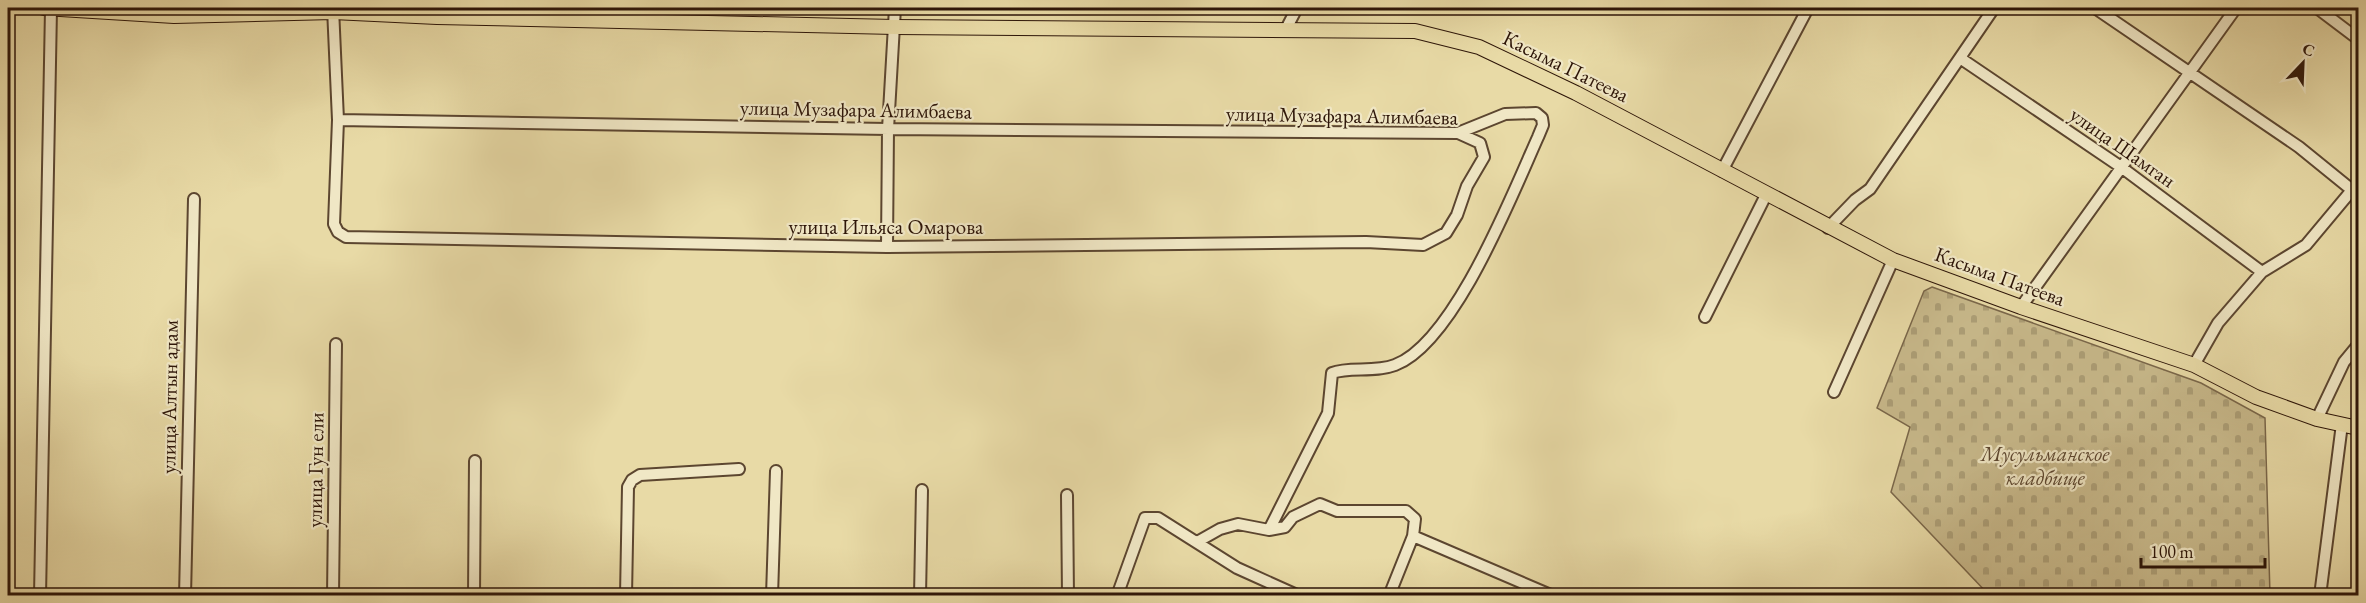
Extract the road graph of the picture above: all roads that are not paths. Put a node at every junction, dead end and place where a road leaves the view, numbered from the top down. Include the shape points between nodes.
1 (48, 8) edge
2 (895, 8) edge
3 (1297, 8) edge
4 (1808, 8) edge
5 (1994, 8) edge
6 (2095, 8) edge
7 (2236, 8) edge
8 (2317, 8) edge
9 (333, 10) edge
10 (895, 27) junction
11 (1286, 29) junction
12 (2358, 39) edge
13 (1960, 58) junction
14 (2190, 72) junction
15 (338, 120) junction
16 (888, 129) junction
17 (1458, 134) junction
18 (1480, 143) joint
19 (2121, 167) junction
20 (1722, 171) junction
21 (2355, 189) edge
22 (1766, 195) junction
23 (194, 199) dead end
24 (1828, 228) junction
25 (887, 248) junction
26 (1893, 260) junction
27 (2262, 272) junction
28 (2021, 307) junction
29 (1705, 317) dead end
30 (336, 344) dead end
31 (2358, 345) edge
32 (2194, 365) junction
33 (1834, 392) dead end
34 (2317, 419) junction
35 (2342, 424) junction
36 (2358, 428) edge
37 (475, 461) dead end
38 (740, 470) dead end
39 (776, 471) dead end
40 (922, 490) dead end
41 (1067, 495) dead end
42 (1269, 530) junction
43 (1413, 536) junction
44 (1197, 542) junction
45 (40, 596) edge
46 (185, 596) edge
47 (333, 596) edge
48 (474, 596) edge
49 (626, 596) edge
50 (772, 596) edge
51 (920, 596) edge
52 (1068, 596) edge
53 (1117, 596) edge
54 (1299, 596) edge
55 (1389, 596) edge
56 (1553, 596) edge
57 (2320, 596) edge

1 - 9 main road, Касыма Патеева via 174,16
1 - 45 street
2 - 10 street
3 - 11 street
4 - 20 street
5 - 13 street
6 - 14 street
7 - 14 street
8 - 12 street
9 - 10 main road, Касыма Патеева via 437,17
9 - 15 street
10 - 11 main road, Касыма Патеева
10 - 16 street
11 - 20 main road, Касыма Патеева via 1415,31 1479,47 1576,93
13 - 19 street, улица Шамган
13 - 24 street via 1870,189
14 - 19 street
14 - 21 street
15 - 16 street, улица Музафара Алимбаева
15 - 25 street, улица Ильяса Омарова via 334,224 346,237
16 - 17 street, улица Музафара Алимбаева
16 - 25 street
17 - 18 street, улица Музафара Алимбаева
17 - 42 street via 1505,114 1536,113 1542,118 1538,137 1501,219 1439,329 1425,346 1396,365 1332,373 1328,413
18 - 25 street, улица Ильяса Омарова via 1484,157 1467,186 1457,215 1446,233 1423,245
19 - 27 street, улица Шамган
19 - 28 street
20 - 22 main road, Касыма Патеева
21 - 27 street via 2306,245
22 - 24 main road, Касыма Патеева
22 - 29 street
23 - 46 street, улица Алтын адам
24 - 26 main road, Касыма Патеева
26 - 28 main road, Касыма Патеева
26 - 33 street
27 - 32 street via 2218,323
28 - 32 main road, Касыма Патеева
30 - 47 street, улица Гун ели
31 - 34 street via 2344,362
32 - 34 main road, Касыма Патеева via 2256,397
34 - 35 main road, Касыма Патеева
35 - 36 main road, Касыма Патеева
35 - 57 street
37 - 48 street
38 - 49 street via 640,476 632,480 628,487
39 - 50 street
40 - 51 street
41 - 52 street
42 - 43 street via 1285,527 1293,517 1320,504 1337,511 1406,511 1415,519
42 - 44 street via 1238,524
43 - 55 street
43 - 56 street
44 - 53 street via 1158,519 1145,518
44 - 54 street via 1237,568

